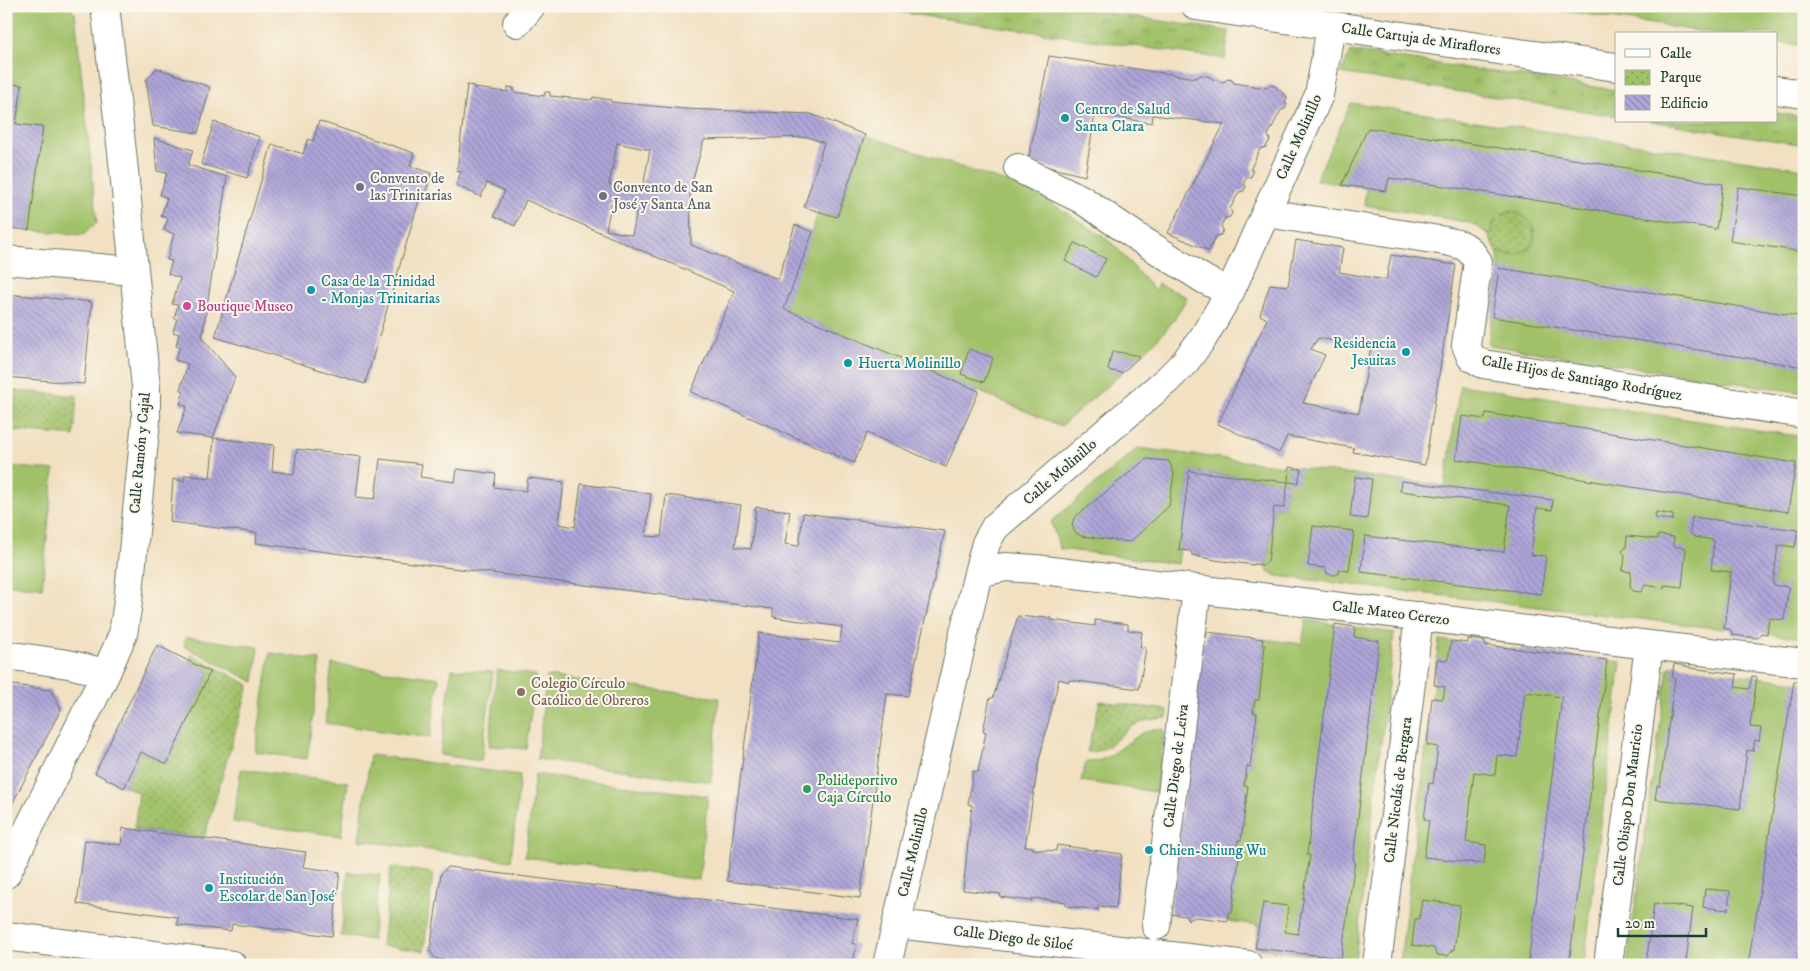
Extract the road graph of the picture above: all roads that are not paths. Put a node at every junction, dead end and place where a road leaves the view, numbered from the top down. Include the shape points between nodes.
1 (105, 6) edge
2 (1196, 6) edge
3 (1331, 26) junction
4 (1615, 67) edge
5 (1778, 90) edge
6 (1804, 94) edge
7 (1018, 168) dead end
8 (1266, 213) junction
9 (6, 260) edge
10 (133, 271) junction
11 (1230, 292) junction
12 (1804, 414) edge
13 (978, 573) junction
14 (1195, 605) dead end
15 (1419, 616) junction
16 (1649, 645) junction
17 (6, 655) edge
18 (1804, 663) edge
19 (106, 672) junction
20 (6, 874) edge
21 (897, 924) junction
22 (1156, 926) dead end
23 (6, 936) edge
24 (232, 965) edge
25 (887, 965) edge
26 (1248, 965) edge
27 (1377, 965) edge
28 (1608, 965) edge

1 - 10 street, Calle Ramón y Cajal
2 - 3 street, Calle Cartuja de Miraflores
3 - 4 street, Calle Cartuja de Miraflores
3 - 8 street, Calle Molinillo via 1320,95
5 - 6 street
7 - 11 street via 1081,199 1140,240
8 - 11 street, Calle Molinillo
8 - 12 street, Calle Hijos de Santiago Rodríguez via 1446,241 1472,251 1478,262 1466,345 1471,357 1483,364
9 - 10 street
10 - 19 street, Calle Ramón y Cajal via 146,387 146,420 123,634
11 - 13 street, Calle Molinillo via 1185,362 996,527 986,543
13 - 15 street, Calle Mateo Cerezo via 1005,567 1035,569
13 - 21 street, Calle Molinillo
14 - 22 street, Calle Diego de Leiva
15 - 16 street, Calle Mateo Cerezo
15 - 27 street, Calle Nicolás de Bergara
16 - 18 street, Calle Mateo Cerezo
16 - 28 street, Calle Obispo Don Mauricio
17 - 19 street
19 - 20 street, Calle Ramón y Cajal
21 - 25 street, Calle Molinillo
21 - 26 street, Calle Diego de Siloé
23 - 24 street

